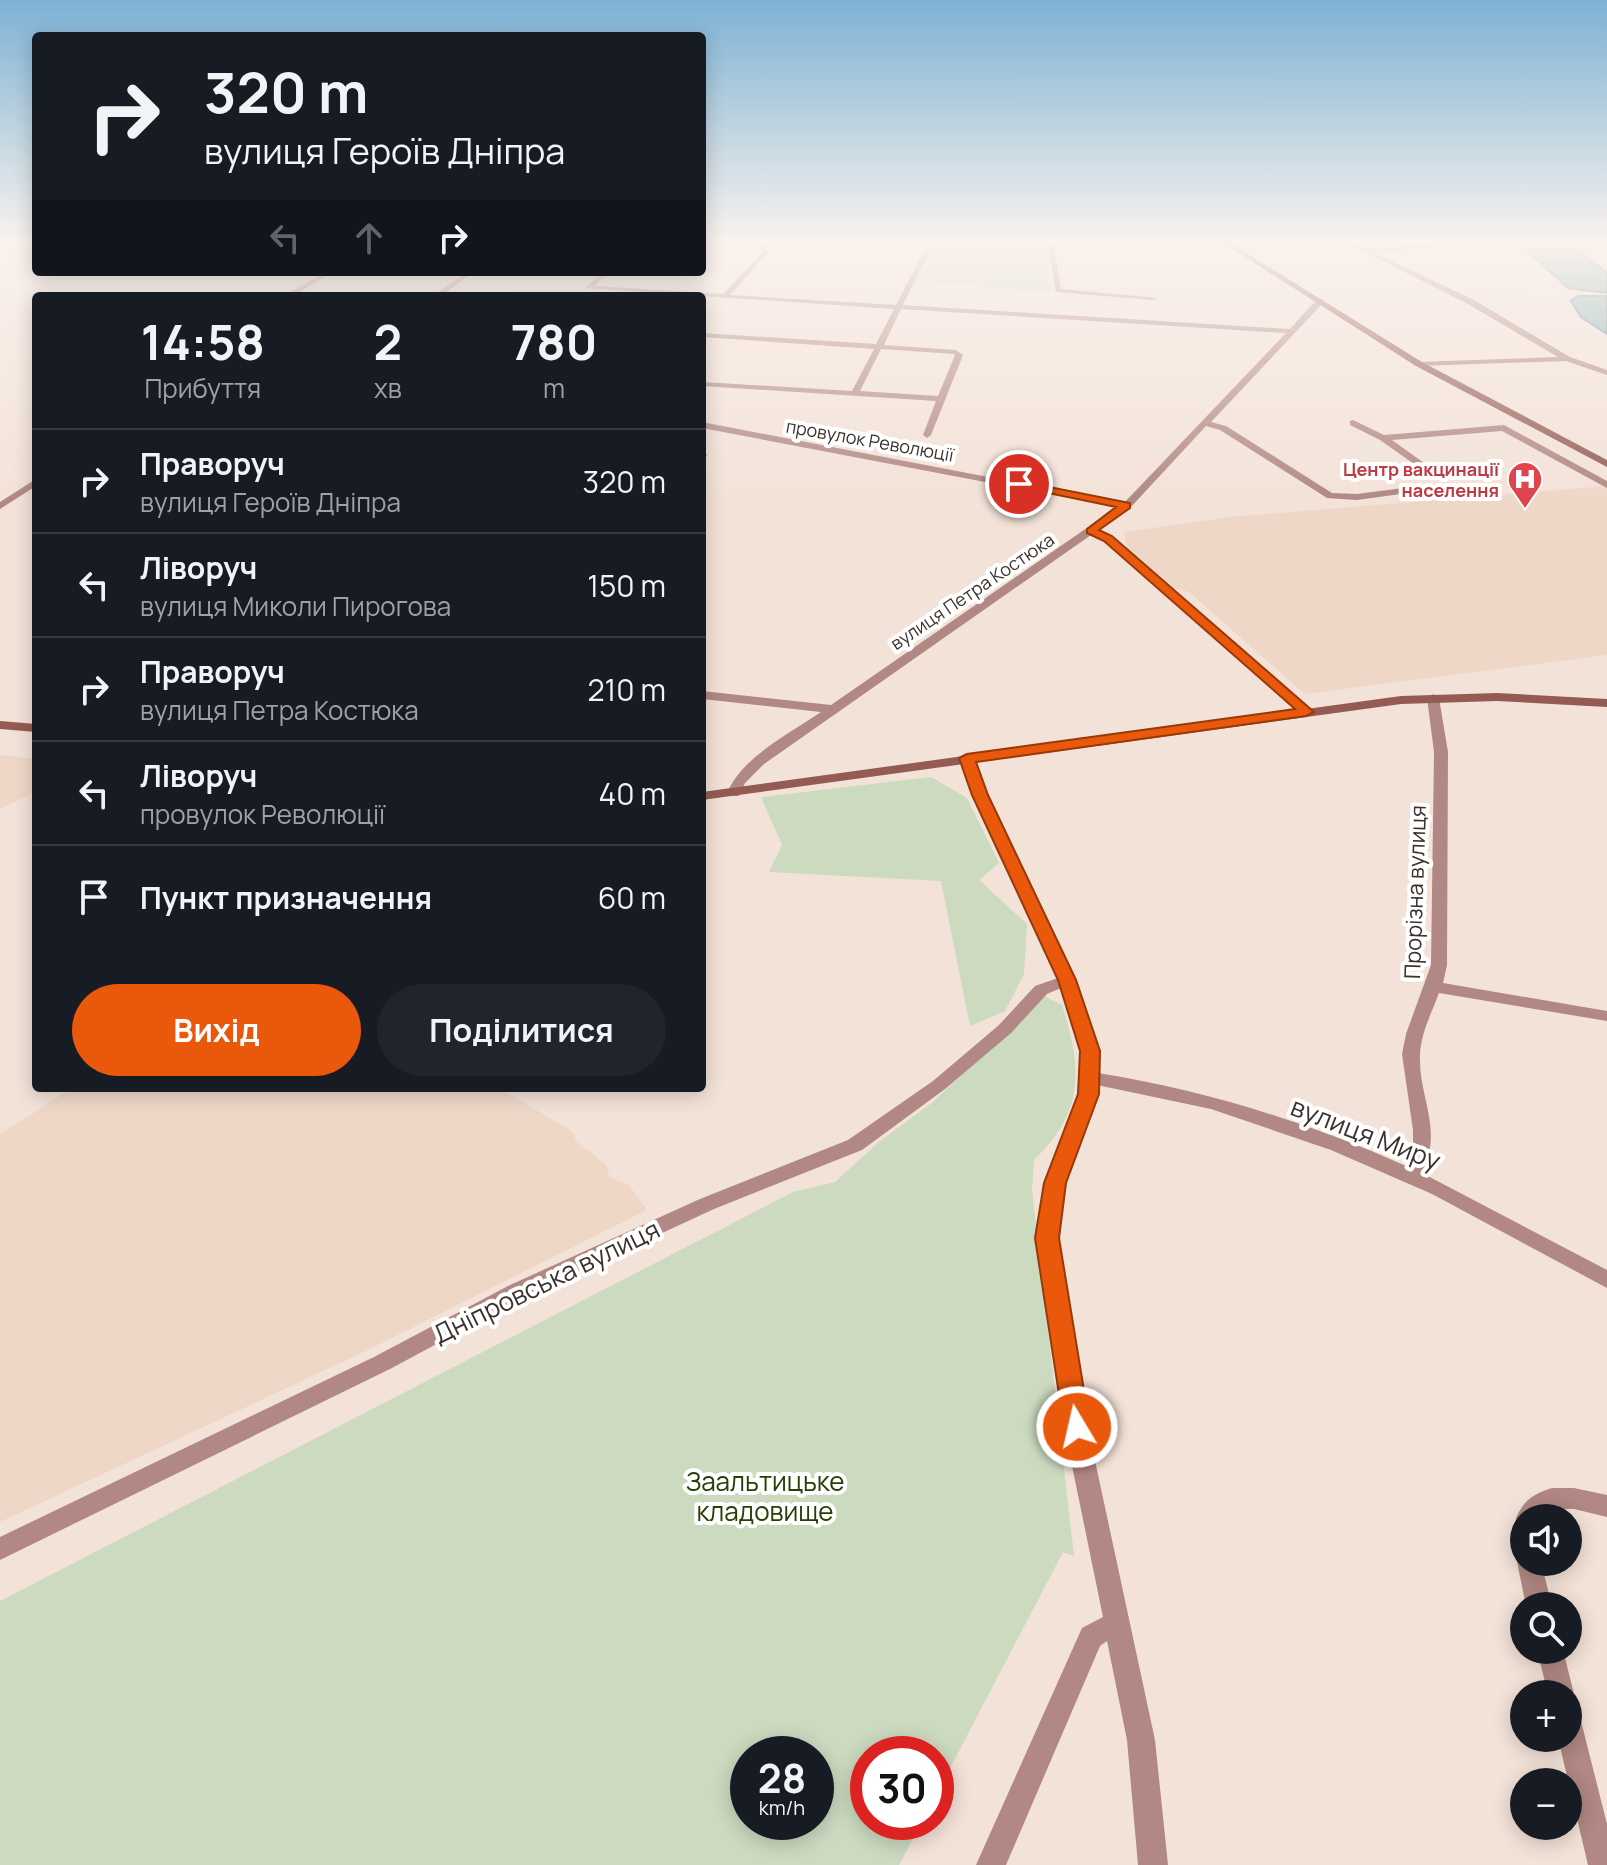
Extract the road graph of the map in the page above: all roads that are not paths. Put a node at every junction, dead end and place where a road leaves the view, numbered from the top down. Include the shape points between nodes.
1 (888, 328) edge
2 (1244, 328) edge
3 (1293, 328) edge
4 (1362, 328) edge
5 (1515, 328) edge
6 (1290, 331) junction
7 (706, 335) edge
8 (878, 345) junction
9 (1567, 359) junction
10 (1419, 364) junction
11 (1607, 373) edge
12 (706, 384) edge
13 (855, 394) junction
14 (941, 399) junction
15 (1205, 423) junction
16 (1353, 423) dead end
17 (706, 426) edge
18 (927, 435) dead end
19 (1383, 438) junction
20 (1607, 464) edge
21 (32, 485) edge
22 (1607, 485) edge
23 (0, 506) edge
24 (1126, 506) junction
25 (1091, 531) junction
26 (706, 695) edge
27 (1433, 698) junction
28 (1607, 703) edge
29 (831, 709) junction
30 (1306, 712) junction
31 (0, 725) edge
32 (32, 728) edge
33 (967, 758) junction
34 (734, 793) junction
35 (706, 796) edge
36 (1067, 980) junction
37 (1435, 987) junction
38 (1607, 1016) edge
39 (1090, 1078) junction
40 (1411, 1175) junction
41 (1607, 1280) edge
42 (1538, 1504) edge
43 (1607, 1506) edge
44 (0, 1549) edge
45 (1119, 1627) junction
46 (1575, 1752) edge
47 (991, 1865) edge
48 (1153, 1865) edge
49 (1603, 1865) edge

1 - 8 street
2 - 6 street
3 - 6 street, вулиця Петра Костюка
4 - 10 main road
5 - 9 street
6 - 15 street, вулиця Петра Костюка
7 - 8 street
8 - 13 street
8 - 14 street via 959,355
9 - 10 street
9 - 11 street
10 - 20 main road
12 - 13 street
13 - 14 street
14 - 18 street
15 - 19 street via 1223,428 1330,496 1357,497 1435,482
15 - 24 street, вулиця Петра Костюка
16 - 19 street
17 - 24 street, провулок Революції
19 - 22 street via 1504,428
21 - 23 street
24 - 25 street, вулиця Петра Костюка
25 - 29 street, вулиця Петра Костюка
25 - 30 street via 1108,538
26 - 29 street
27 - 28 main road
27 - 30 main road
27 - 37 street, Прорізна вулиця via 1441,752
29 - 34 street, вулиця Петра Костюка via 759,761
30 - 33 main road
31 - 32 main road
33 - 34 main road
33 - 36 street
34 - 35 main road
36 - 39 street via 1086,1036
36 - 44 street, Дніпровська вулиця via 1041,990 939,1085 855,1145 707,1204 517,1291 382,1363
37 - 38 street
37 - 40 street, Прорізна вулиця via 1411,1051 1425,1136
39 - 40 street, вулиця Миру via 1229,1110
39 - 45 street via 1055,1183 1047,1238 1082,1456
40 - 41 street, вулиця Миру
42 - 43 street via 1550,1498
45 - 47 street via 1091,1637
45 - 48 street via 1141,1740
46 - 49 street

